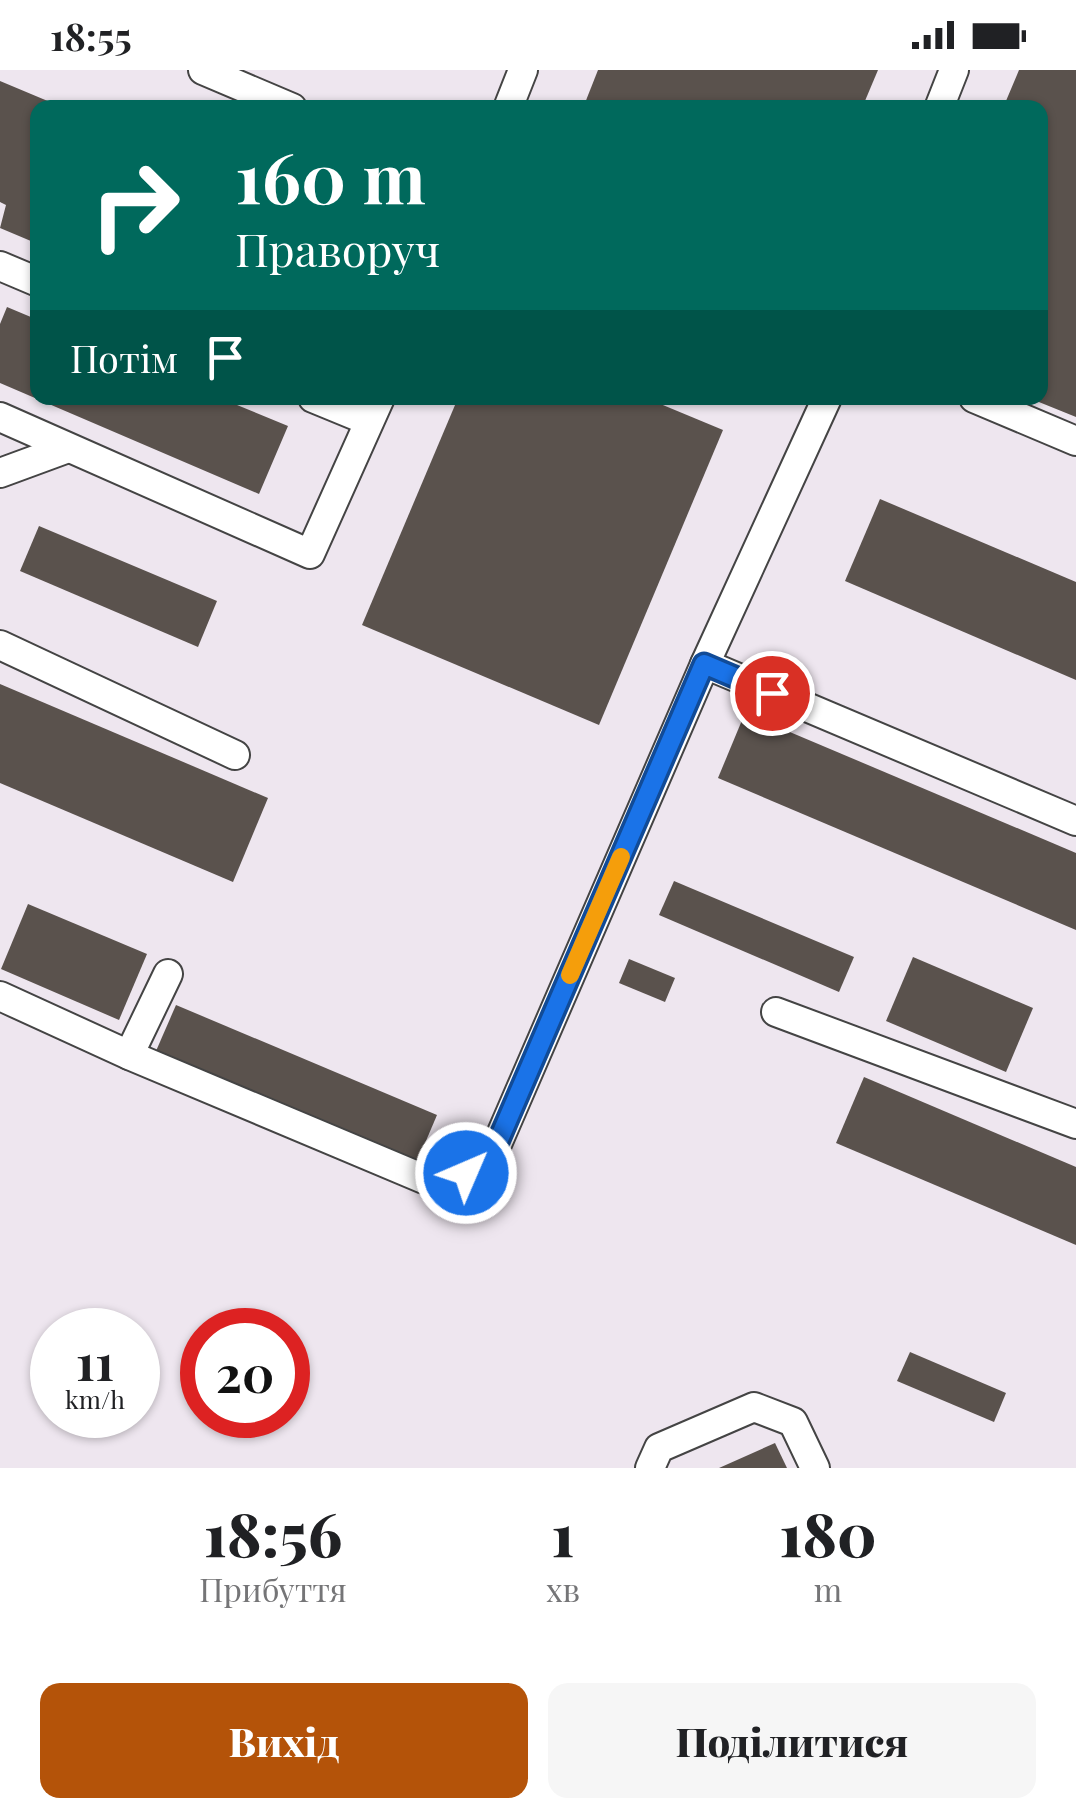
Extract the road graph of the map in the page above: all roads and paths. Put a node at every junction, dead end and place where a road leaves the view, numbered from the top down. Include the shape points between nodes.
1 (204, 70) edge
2 (523, 70) edge
3 (954, 70) edge
4 (273, 100) edge
5 (511, 100) edge
6 (942, 100) edge
7 (0, 266) edge
8 (30, 279) edge
9 (823, 405) edge
10 (991, 405) edge
11 (375, 409) edge
12 (0, 417) edge
13 (1076, 441) edge
14 (68, 448) junction
15 (0, 472) edge
16 (0, 645) edge
17 (704, 664) junction
18 (236, 755) dead end
19 (1076, 821) edge
20 (168, 974) dead end
21 (0, 996) edge
22 (776, 1012) dead end
23 (129, 1056) junction
24 (1076, 1124) edge
25 (650, 1468) edge
26 (815, 1468) edge

1 - 4 lane
2 - 5 lane
3 - 6 lane
7 - 8 lane
9 - 17 lane
10 - 13 lane
11 - 14 lane via 310,554
12 - 14 lane
14 - 15 lane
16 - 18 lane
17 - 19 lane
17 - 23 lane via 494,1151 466,1173 424,1179
20 - 23 lane
21 - 23 lane
22 - 24 lane
25 - 26 lane via 659,1448 754,1407 792,1422

